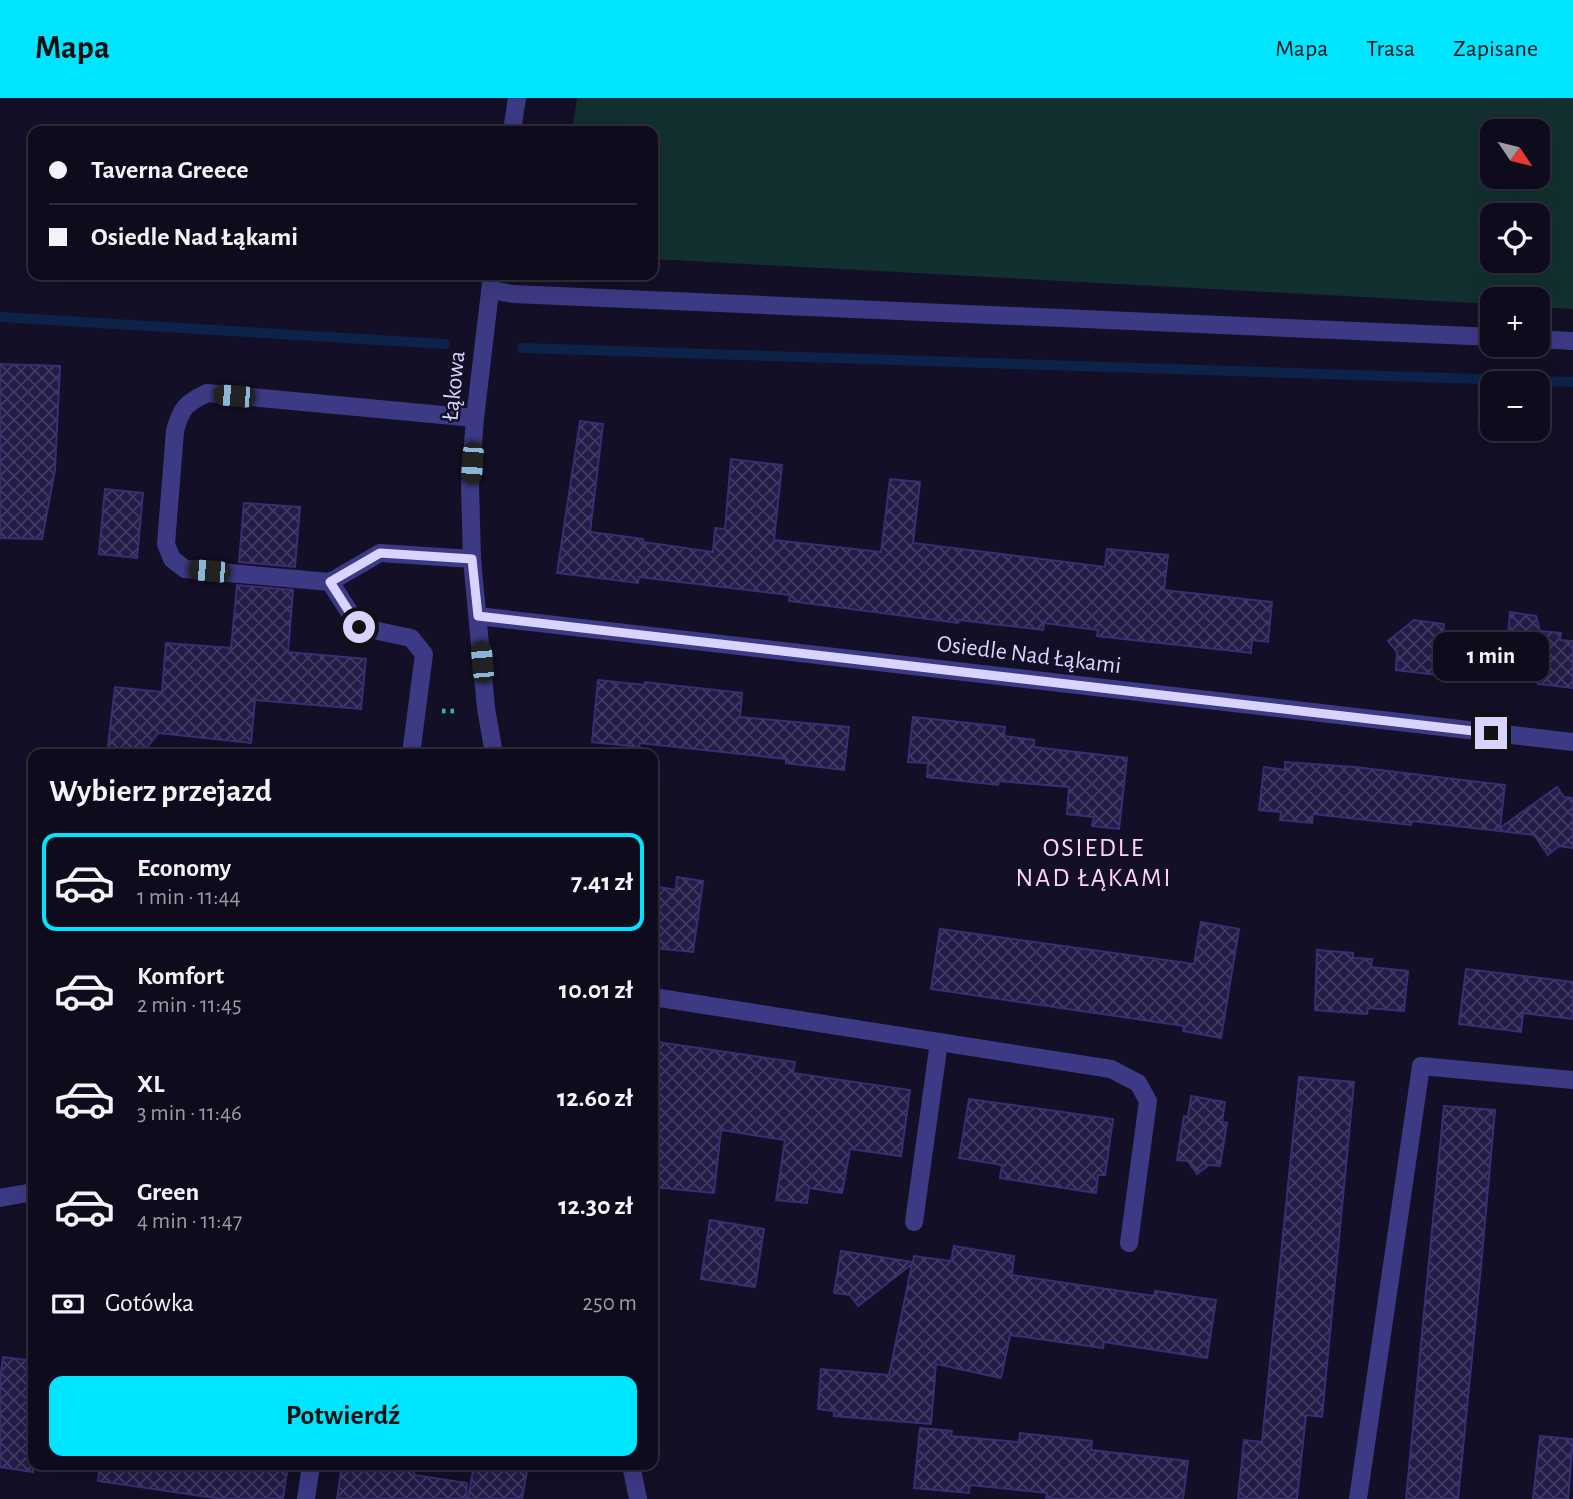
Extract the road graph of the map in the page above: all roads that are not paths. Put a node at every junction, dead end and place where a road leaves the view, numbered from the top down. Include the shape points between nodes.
1 (517, 98) edge
2 (513, 126) edge
3 (491, 283) edge
4 (1480, 336) edge
5 (1550, 340) edge
6 (1573, 341) edge
7 (475, 418) junction
8 (472, 559) junction
9 (330, 582) junction
10 (478, 616) junction
11 (1573, 742) edge
12 (412, 749) edge
13 (493, 749) edge
14 (658, 998) edge
15 (939, 1042) junction
16 (1573, 1080) edge
17 (28, 1193) edge
18 (0, 1198) edge
19 (914, 1222) dead end
20 (1129, 1243) dead end
21 (310, 1470) edge
22 (632, 1470) edge
23 (306, 1499) edge
24 (638, 1499) edge
25 (1358, 1499) edge

1 - 2 street
3 - 4 street via 513,294
3 - 7 street, Łąkowa
5 - 6 street
7 - 8 street, Łąkowa via 470,485
7 - 9 street via 207,393 190,401 180,413 175,431 166,544 172,559 185,569
8 - 9 street via 380,553
8 - 10 street, Łąkowa
9 - 12 street via 359,627 411,638 424,653
10 - 11 street, Osiedle Nad Łąkami
10 - 13 street, Łąkowa
14 - 15 street
15 - 19 street
15 - 20 street via 1111,1069 1138,1083 1148,1101
16 - 25 street via 1421,1066
17 - 18 street
21 - 23 street
22 - 24 street

